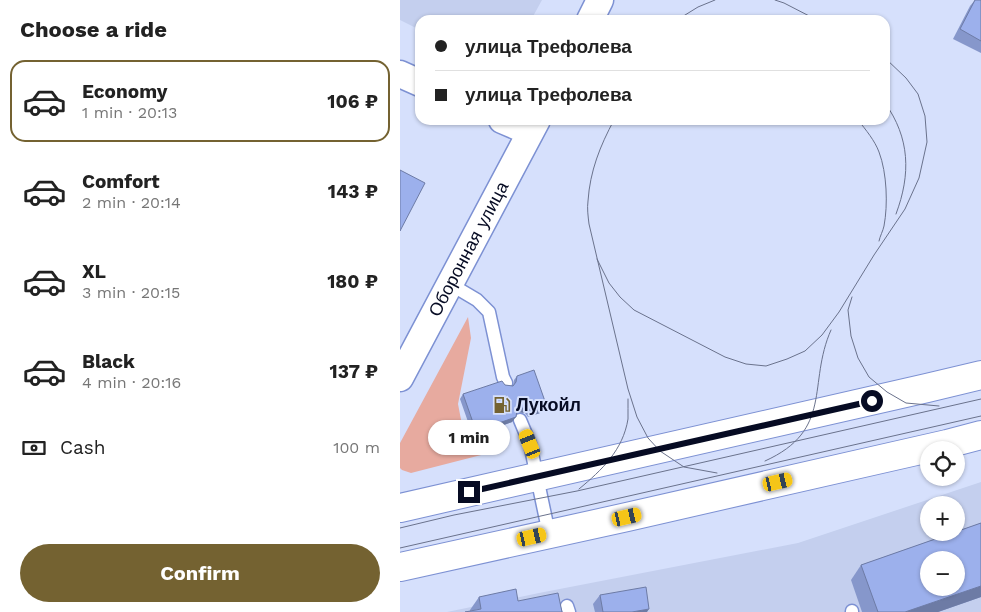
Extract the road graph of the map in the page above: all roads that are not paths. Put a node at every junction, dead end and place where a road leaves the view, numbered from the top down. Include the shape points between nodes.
1 (600, 0) edge
2 (592, 15) edge
3 (400, 74) edge
4 (415, 81) edge
5 (534, 126) edge
6 (450, 284) junction
7 (981, 375) edge
8 (400, 378) edge
9 (506, 383) edge
10 (520, 420) dead end
11 (981, 435) edge
12 (537, 477) junction
13 (400, 508) edge
14 (549, 534) junction
15 (400, 566) edge

1 - 2 street
3 - 4 street
5 - 6 street, Оборонная улица
6 - 8 street, Оборонная улица
6 - 9 lane via 477,300 489,312
7 - 12 street
10 - 12 lane via 530,444
11 - 14 street
12 - 13 street
12 - 14 lane
14 - 15 street

